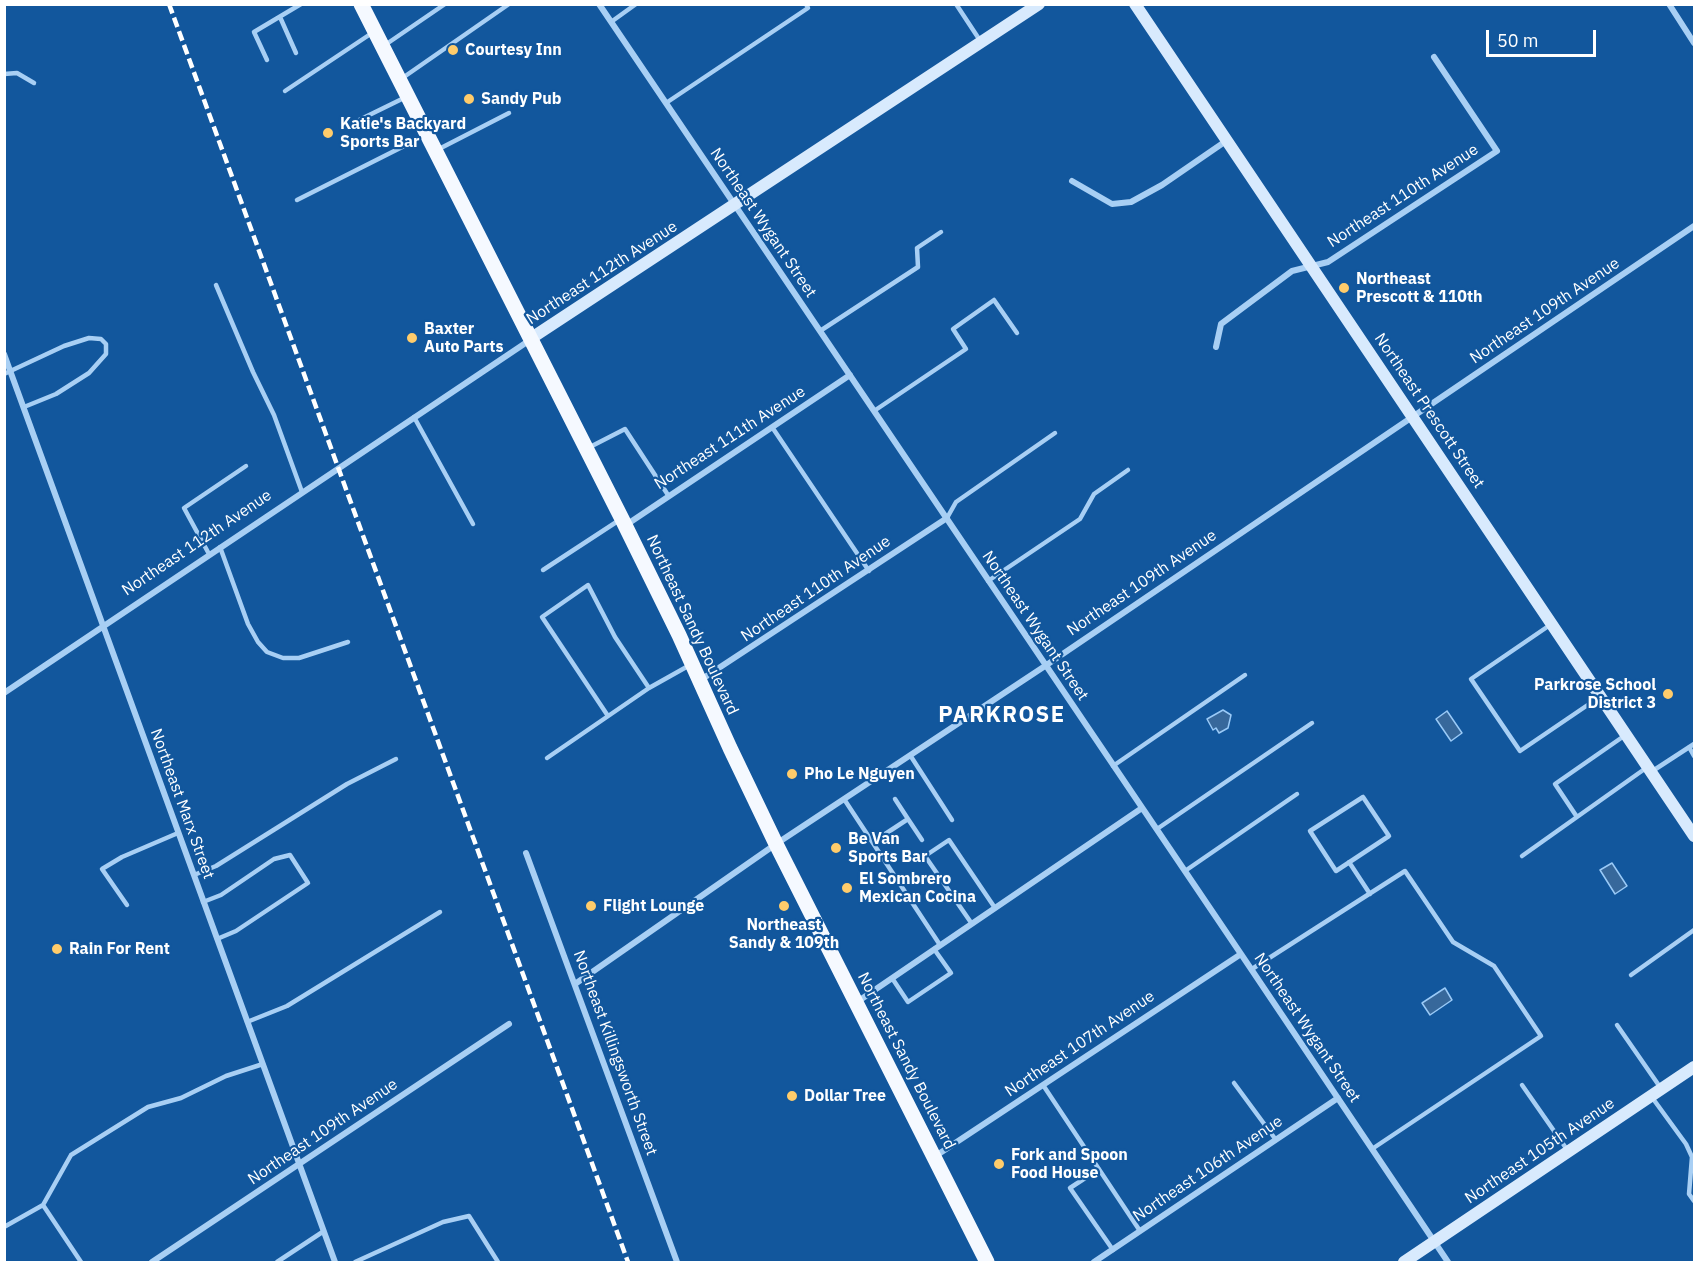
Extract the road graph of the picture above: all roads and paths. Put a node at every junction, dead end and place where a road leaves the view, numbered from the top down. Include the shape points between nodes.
1 (300, 4) edge
2 (361, 4) edge
3 (445, 4) edge
4 (510, 4) edge
5 (599, 4) edge
6 (636, 4) edge
7 (806, 4) edge
8 (956, 4) edge
9 (1039, 4) edge
10 (1135, 4) edge
11 (1669, 4) edge
12 (280, 16) junction
13 (611, 22) junction
14 (374, 31) junction
15 (981, 43) junction
16 (1695, 43) edge
17 (382, 46) junction
18 (296, 53) dead end
19 (1434, 57) dead end
20 (267, 60) dead end
21 (4, 74) edge
22 (399, 81) junction
23 (34, 83) dead end
24 (285, 91) dead end
25 (407, 97) junction
26 (666, 103) junction
27 (509, 113) dead end
28 (357, 121) dead end
29 (426, 135) junction
30 (1226, 141) junction
31 (435, 151) junction
32 (1072, 181) dead end
33 (297, 200) dead end
34 (735, 205) junction
35 (1695, 226) edge
36 (941, 232) dead end
37 (1311, 266) junction
38 (216, 285) dead end
39 (820, 331) junction
40 (1017, 333) dead end
41 (530, 339) junction
42 (1216, 346) dead end
43 (4, 354) edge
44 (8, 372) edge
45 (850, 375) junction
46 (24, 407) junction
47 (874, 411) junction
48 (1413, 416) junction
49 (414, 417) junction
50 (772, 427) junction
51 (1055, 433) dead end
52 (587, 449) junction
53 (246, 466) dead end
54 (1128, 470) dead end
55 (302, 492) junction
56 (668, 495) junction
57 (947, 518) junction
58 (623, 522) junction
59 (473, 524) dead end
60 (220, 547) junction
61 (209, 554) junction
62 (543, 570) dead end
63 (869, 571) junction
64 (988, 581) junction
65 (1552, 624) junction
66 (103, 626) junction
67 (348, 642) dead end
68 (692, 664) junction
69 (1045, 666) junction
70 (1245, 675) dead end
71 (699, 681) junction
72 (649, 688) junction
73 (4, 693) edge
74 (1600, 696) junction
75 (608, 716) junction
76 (1312, 723) dead end
77 (1626, 735) junction
78 (1695, 744) edge
79 (1689, 747) junction
80 (910, 755) junction
81 (1695, 756) edge
82 (546, 758) dead end
83 (396, 759) dead end
84 (1113, 766) junction
85 (1650, 769) junction
86 (1297, 794) dead end
87 (895, 798) dead end
88 (844, 799) junction
89 (1142, 808) junction
90 (1577, 817) junction
91 (908, 819) junction
92 (952, 820) dead end
93 (1157, 829) junction
94 (178, 833) junction
95 (1695, 836) edge
96 (922, 840) dead end
97 (873, 842) junction
98 (776, 844) junction
99 (526, 853) dead end
100 (1522, 856) dead end
101 (1350, 862) junction
102 (1185, 871) junction
103 (194, 875) junction
104 (1370, 894) junction
105 (203, 902) junction
106 (127, 905) dead end
107 (995, 908) junction
108 (440, 912) dead end
109 (972, 924) junction
110 (1695, 930) edge
111 (217, 939) junction
112 (937, 947) junction
113 (1241, 954) junction
114 (1252, 969) junction
115 (1631, 975) dead end
116 (892, 978) junction
117 (575, 984) junction
118 (856, 1002) junction
119 (247, 1022) junction
120 (509, 1024) dead end
121 (1617, 1025) dead end
122 (263, 1064) junction
123 (1695, 1067) edge
124 (1234, 1083) dead end
125 (1043, 1085) junction
126 (1522, 1085) dead end
127 (1656, 1093) junction
128 (1338, 1098) junction
129 (1276, 1140) junction
130 (1372, 1149) junction
131 (1569, 1151) junction
132 (934, 1157) junction
133 (299, 1164) junction
134 (1099, 1169) junction
135 (1695, 1201) edge
136 (43, 1205) junction
137 (4, 1227) edge
138 (324, 1231) junction
139 (1140, 1232) junction
140 (1434, 1242) junction
141 (1113, 1250) junction
142 (81, 1263) edge
143 (152, 1263) edge
144 (277, 1263) edge
145 (335, 1263) edge
146 (355, 1263) edge
147 (498, 1263) edge
148 (677, 1263) edge
149 (987, 1263) edge
150 (1094, 1263) edge
151 (1404, 1263) edge
152 (1448, 1263) edge

1 - 12 lane
2 - 14 main road, Northeast Sandy Boulevard
3 - 17 lane
4 - 22 lane
5 - 13 street, Northeast Wygant Street
6 - 13 lane
7 - 26 lane via 808,8
8 - 15 lane
9 - 15 street, Northeast 112th Avenue
10 - 30 street, Northeast Prescott Street
11 - 16 street
12 - 18 lane
12 - 20 lane via 254,32
13 - 26 street, Northeast Wygant Street
14 - 17 main road, Northeast Sandy Boulevard
14 - 24 lane
15 - 34 street, Northeast 112th Avenue
17 - 22 main road, Northeast Sandy Boulevard
19 - 37 street, Northeast 110th Avenue via 1497,151 1328,262
21 - 23 lane via 17,73
22 - 25 main road, Northeast Sandy Boulevard
25 - 28 lane
25 - 29 main road, Northeast Sandy Boulevard
26 - 34 street, Northeast Wygant Street
27 - 31 lane
29 - 31 main road, Northeast Sandy Boulevard
29 - 33 lane
30 - 32 street via 1131,202 1112,204
30 - 37 street, Northeast Prescott Street
31 - 41 main road, Northeast Sandy Boulevard
34 - 39 street, Northeast Wygant Street
34 - 41 street, Northeast 112th Avenue
35 - 48 street, Northeast 109th Avenue
36 - 39 lane via 917,248 918,267
37 - 42 street, Northeast 110th Avenue via 1292,271 1221,324
37 - 48 street, Northeast Prescott Street
38 - 55 lane via 274,415
39 - 45 street, Northeast Wygant Street
40 - 47 lane via 994,300 953,329 966,349
41 - 49 street, Northeast 112th Avenue
41 - 52 main road, Northeast Sandy Boulevard
43 - 44 street, Northeast Marx Street
44 - 46 street, Northeast Marx Street
44 - 46 lane via 89,338 101,339 106,344 106,354 89,373 56,394
45 - 47 street, Northeast Wygant Street
45 - 50 street, Northeast 111th Avenue
46 - 66 street, Northeast Marx Street
47 - 57 street, Northeast Wygant Street
48 - 65 street, Northeast Prescott Street
48 - 69 street, Northeast 109th Avenue
49 - 55 street, Northeast 112th Avenue
49 - 59 lane
50 - 56 street, Northeast 111th Avenue
50 - 63 lane
51 - 57 lane via 956,502
52 - 56 lane via 625,429
52 - 58 main road, Northeast Sandy Boulevard
53 - 61 lane via 184,508
54 - 64 lane via 1094,494 1080,519
55 - 60 street, Northeast 112th Avenue
56 - 58 street, Northeast 111th Avenue
57 - 63 street, Northeast 110th Avenue
57 - 64 street, Northeast Wygant Street
58 - 62 lane
58 - 68 main road, Northeast Sandy Boulevard
60 - 61 street, Northeast 112th Avenue
60 - 67 lane via 248,624 267,652 299,658
61 - 66 street, Northeast 112th Avenue
63 - 71 street, Northeast 110th Avenue
64 - 69 street, Northeast Wygant Street
65 - 74 street, Northeast Prescott Street
65 - 74 lane via 1471,679 1520,751
66 - 73 street, Northeast 112th Avenue
66 - 94 street, Northeast Marx Street
68 - 71 main road, Northeast Sandy Boulevard
68 - 72 lane
69 - 80 street, Northeast 109th Avenue
69 - 84 street, Northeast Wygant Street
70 - 84 lane
71 - 98 main road, Northeast Sandy Boulevard
72 - 75 lane
72 - 75 lane via 615,638 588,585 542,617
74 - 77 street, Northeast Prescott Street
75 - 82 lane
76 - 93 lane
77 - 85 street, Northeast Prescott Street
77 - 90 lane via 1555,784
78 - 79 lane
79 - 81 lane
79 - 85 lane
80 - 88 street, Northeast 109th Avenue
80 - 92 lane
83 - 103 lane via 346,784 216,866
84 - 89 street, Northeast Wygant Street
85 - 90 lane
85 - 95 street, Northeast Prescott Street
86 - 102 lane
87 - 91 lane
88 - 97 lane
88 - 98 street, Northeast 109th Avenue
89 - 93 street, Northeast Wygant Street
89 - 107 street
90 - 100 lane
91 - 96 lane
91 - 97 lane
93 - 102 street, Northeast Wygant Street
94 - 103 street, Northeast Marx Street
94 - 106 lane via 102,869
97 - 112 lane
98 - 117 street, Northeast 109th Avenue
98 - 118 main road, Northeast Sandy Boulevard
99 - 117 street, Northeast Killingsworth Street
101 - 101 lane via 1336,871 1310,831 1363,797 1389,836
101 - 104 lane
102 - 113 street, Northeast Wygant Street
103 - 105 street, Northeast Marx Street
104 - 114 lane
104 - 130 lane via 1405,871 1453,942 1494,966 1541,1036
105 - 111 street, Northeast Marx Street
105 - 111 lane via 221,895 274,860 290,855 308,883 236,931
107 - 109 street
107 - 109 lane via 949,840 925,856
108 - 119 lane via 287,1006
109 - 112 street
110 - 115 lane
111 - 119 street, Northeast Marx Street
112 - 116 street
112 - 116 lane via 951,973 908,1002
113 - 114 street, Northeast Wygant Street
113 - 125 street, Northeast 107th Avenue
114 - 128 street, Northeast Wygant Street
116 - 118 street
117 - 148 street, Northeast Killingsworth Street
118 - 132 main road, Northeast Sandy Boulevard
119 - 122 street, Northeast Marx Street
120 - 133 street, Northeast 109th Avenue
121 - 127 lane
122 - 133 street, Northeast Marx Street
122 - 136 lane via 226,1076 181,1098 148,1107 71,1155
123 - 127 street, Northeast 105th Avenue
124 - 129 lane
125 - 132 street, Northeast 107th Avenue
125 - 134 lane
126 - 131 lane
127 - 131 street, Northeast 105th Avenue
127 - 135 lane via 1692,1156 1689,1194
128 - 129 street, Northeast 106th Avenue
128 - 130 street, Northeast Wygant Street
129 - 139 street, Northeast 106th Avenue
130 - 140 street, Northeast Wygant Street
131 - 140 street, Northeast 105th Avenue
132 - 149 main road, Northeast Sandy Boulevard
133 - 138 street, Northeast Marx Street
133 - 143 street, Northeast 109th Avenue
134 - 139 lane
134 - 141 lane via 1070,1188
136 - 137 lane
136 - 142 lane
138 - 144 lane
138 - 145 street, Northeast Marx Street
139 - 141 street, Northeast 106th Avenue
140 - 151 street, Northeast 105th Avenue
140 - 152 street, Northeast Wygant Street
141 - 150 street, Northeast 106th Avenue
146 - 147 lane via 443,1222 469,1215

